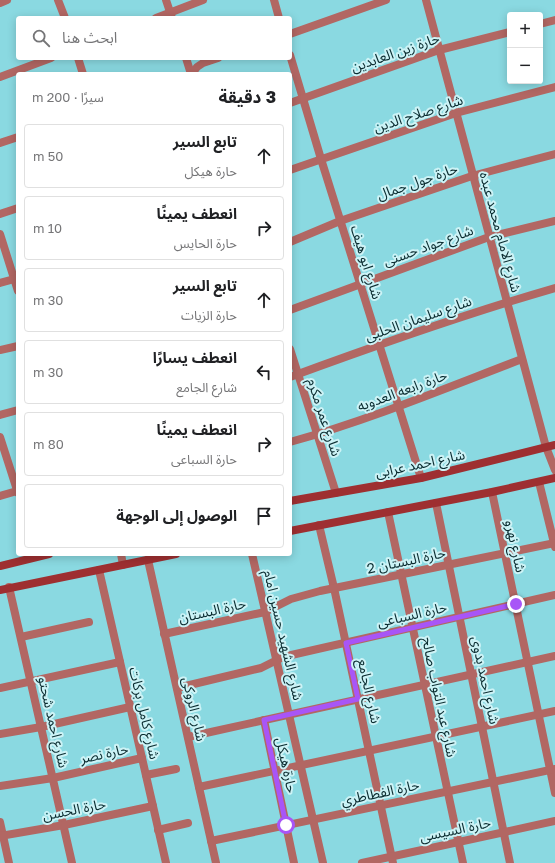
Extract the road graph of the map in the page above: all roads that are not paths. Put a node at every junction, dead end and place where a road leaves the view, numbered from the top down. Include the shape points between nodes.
1 (7, 0) edge
2 (58, 0) edge
3 (166, 0) edge
4 (203, 0) edge
5 (274, 0) edge
6 (386, 0) edge
7 (426, 0) edge
8 (0, 3) edge
9 (171, 15) edge
10 (63, 16) edge
11 (278, 16) edge
12 (555, 20) edge
13 (543, 23) edge
14 (292, 33) edge
15 (507, 33) edge
16 (439, 50) junction
17 (46, 60) edge
18 (79, 60) edge
19 (187, 60) edge
20 (212, 60) edge
21 (292, 60) edge
22 (82, 72) edge
23 (191, 72) edge
24 (193, 72) edge
25 (0, 77) edge
26 (555, 87) edge
27 (303, 98) junction
28 (292, 102) edge
29 (456, 113) junction
30 (16, 138) edge
31 (0, 143) edge
32 (555, 154) edge
33 (321, 159) junction
34 (292, 169) edge
35 (472, 176) junction
36 (16, 209) edge
37 (0, 214) edge
38 (340, 221) junction
39 (555, 221) edge
40 (0, 234) edge
41 (489, 237) junction
42 (292, 241) edge
43 (16, 278) edge
44 (0, 283) edge
45 (360, 284) junction
46 (555, 288) edge
47 (507, 302) junction
48 (292, 309) edge
49 (379, 344) junction
50 (16, 346) edge
51 (0, 350) edge
52 (522, 359) junction
53 (292, 362) edge
54 (294, 376) edge
55 (398, 406) junction
56 (16, 411) edge
57 (0, 415) edge
58 (317, 434) junction
59 (0, 437) edge
60 (292, 441) edge
61 (555, 445) edge
62 (546, 448) junction
63 (555, 470) edge
64 (420, 478) junction
65 (555, 478) edge
66 (539, 482) junction
67 (16, 485) edge
68 (16, 488) edge
69 (492, 492) junction
70 (336, 493) junction
71 (0, 496) edge
72 (292, 501) edge
73 (436, 503) junction
74 (388, 512) junction
75 (320, 525) junction
76 (292, 531) edge
77 (555, 544) edge
78 (504, 553) junction
79 (35, 556) edge
80 (121, 556) edge
81 (167, 556) edge
82 (252, 556) edge
83 (148, 560) junction
84 (449, 564) junction
85 (123, 565) junction
86 (0, 566) edge
87 (99, 570) junction
88 (401, 574) junction
89 (9, 587) junction
90 (334, 588) junction
91 (0, 590) edge
92 (555, 595) edge
93 (516, 604) junction
94 (265, 612) junction
95 (460, 617) junction
96 (89, 622) dead end
97 (412, 628) junction
98 (164, 634) junction
99 (21, 637) junction
100 (346, 643) junction
101 (555, 656) edge
102 (276, 660) junction
103 (120, 662) junction
104 (527, 662) junction
105 (471, 674) junction
106 (31, 682) junction
107 (425, 685) junction
108 (0, 688) edge
109 (176, 688) junction
110 (358, 699) junction
111 (130, 707) junction
112 (555, 712) edge
113 (290, 714) junction
114 (538, 715) junction
115 (264, 720) junction
116 (41, 727) junction
117 (482, 727) junction
118 (0, 734) edge
119 (188, 737) junction
120 (436, 737) junction
121 (369, 751) junction
122 (142, 758) junction
123 (301, 765) junction
124 (176, 769) dead end
125 (553, 770) edge
126 (275, 771) junction
127 (146, 776) junction
128 (53, 778) junction
129 (494, 782) junction
130 (0, 786) edge
131 (199, 787) junction
132 (447, 792) junction
133 (555, 793) edge
134 (153, 806) junction
135 (381, 806) junction
136 (313, 820) junction
137 (555, 821) edge
138 (0, 822) edge
139 (188, 823) dead end
140 (64, 825) junction
141 (286, 825) junction
142 (158, 830) junction
143 (504, 832) junction
144 (2, 836) edge
145 (211, 841) junction
146 (458, 842) junction
147 (392, 860) edge
148 (9, 863) edge
149 (72, 863) edge
150 (164, 863) edge
151 (216, 863) edge
152 (294, 863) edge
153 (323, 863) edge
154 (362, 863) edge
155 (463, 863) edge
156 (510, 863) edge

1 - 8 street
2 - 10 street
3 - 9 street
4 - 9 street
5 - 11 street
6 - 14 street
7 - 16 street, شارع الامام محمد عبده
12 - 13 street
15 - 16 street, حارة زين العابدين
16 - 27 street, حارة زين العابدين
16 - 29 street, شارع الامام محمد عبده
17 - 25 street
18 - 22 street
19 - 23 street
20 - 24 street via 203,63
21 - 27 street, شارع ابو هيف
26 - 29 street, شارع صلاح الدين
27 - 28 street, حارة زين العابدين
27 - 33 street, شارع ابو هيف
29 - 33 street, شارع صلاح الدين
29 - 35 street, شارع الامام محمد عبده
30 - 31 street
32 - 35 street, حارة جول جمال
33 - 34 street, شارع صلاح الدين
33 - 38 street, شارع ابو هيف
35 - 38 street, حارة جول جمال
35 - 41 street, شارع الامام محمد عبده
36 - 37 street
38 - 42 street, حارة جول جمال
38 - 45 street, شارع ابو هيف
39 - 41 street, شارع جواد حسنى
40 - 43 street
41 - 45 street, شارع جواد حسنى
41 - 47 street, شارع الامام محمد عبده
43 - 44 street
45 - 48 street, شارع جواد حسنى
45 - 49 street, شارع ابو هيف
46 - 47 street, شارع سليمان الحلبى
47 - 49 street, شارع سليمان الحلبى
47 - 52 street, شارع الامام محمد عبده
49 - 54 street, شارع سليمان الحلبى
49 - 55 street, شارع ابو هيف
50 - 51 street
52 - 55 street, حارة رابعه العدويه
52 - 62 street, شارع الامام محمد عبده
53 - 54 street, شارع عمر مكرم
54 - 58 street, شارع عمر مكرم
55 - 58 street, حارة رابعه العدويه
55 - 64 street, شارع ابو هيف
56 - 57 street
58 - 60 street, حارة رابعه العدويه
58 - 70 street, شارع عمر مكرم
59 - 67 street
61 - 62 street, شارع احمد عرابى
62 - 63 street, شارع الامام محمد عبده
62 - 64 street, شارع احمد عرابى
64 - 70 street, شارع احمد عرابى
65 - 66 street
66 - 69 street
66 - 77 street
68 - 71 street
69 - 73 street
69 - 78 street, شارع نهرو
70 - 72 street, شارع احمد عرابى
73 - 74 street
73 - 84 street, شارع احمد بدوى
74 - 75 street
74 - 88 street, شارع عبد التواب صالح
75 - 76 street
75 - 90 street, شارع الجامع
77 - 78 street, حارة البستان 2
78 - 84 street, حارة البستان 2
78 - 93 street, شارع نهرو
79 - 86 street
80 - 85 street
81 - 83 street
82 - 94 street, شارع الشهيد حسين امام
83 - 85 street
83 - 98 street, شارع الروكى
84 - 88 street, حارة البستان 2
84 - 95 street, شارع احمد بدوى
85 - 87 street
87 - 89 street
87 - 103 street, شارع كامل بركات
88 - 90 street, حارة البستان 2
88 - 97 street, شارع عبد التواب صالح
89 - 91 street
89 - 99 street, شارع احمد شحتو
90 - 94 street, حارة البستان 2 via 292,599
90 - 100 street, شارع الجامع
92 - 93 street, حارة السباعى
93 - 95 street, حارة السباعى
93 - 104 street, شارع نهرو
94 - 98 street, حارة البستان
94 - 102 street, شارع الشهيد حسين امام
95 - 97 street, حارة السباعى
95 - 105 street, شارع احمد بدوى
96 - 99 street
97 - 100 street, حارة السباعى
97 - 107 street, شارع عبد التواب صالح
98 - 109 street, شارع الروكى
99 - 106 street, شارع احمد شحتو
100 - 102 street, حارة السباعى
100 - 110 street, شارع الجامع
101 - 104 street
102 - 109 street, حارة السباعى via 261,668
102 - 113 street, شارع الشهيد حسين امام
103 - 106 street
103 - 111 street, شارع كامل بركات
104 - 105 street
104 - 114 street, شارع نهرو
105 - 107 street
105 - 117 street, شارع احمد بدوى
106 - 108 street
106 - 116 street, شارع احمد شحتو
107 - 110 street
107 - 120 street, شارع عبد التواب صالح
109 - 119 street, شارع الروكى
110 - 113 street
110 - 121 street, شارع الجامع
111 - 116 street
111 - 122 street, شارع كامل بركات
112 - 114 street
113 - 115 street
113 - 123 street, شارع الشهيد حسين امام
114 - 117 street
114 - 125 street, شارع نهرو
115 - 119 street
115 - 126 street, حارة هيكل
116 - 118 street
116 - 128 street, شارع احمد شحتو
117 - 120 street
117 - 129 street, شارع احمد بدوى
119 - 131 street, شارع الروكى
120 - 121 street
120 - 132 street, شارع عبد التواب صالح
121 - 123 street
121 - 135 street, شارع الجامع
122 - 127 street, شارع كامل بركات
122 - 128 street, حارة نصر
123 - 126 street
123 - 136 street, شارع الشهيد حسين امام
124 - 127 street
125 - 129 street, حارة الفطاطري
125 - 133 street, شارع نهرو
126 - 131 street
126 - 141 street, حارة هيكل
127 - 134 street, شارع كامل بركات
128 - 130 street, حارة نصر
128 - 140 street, شارع احمد شحتو
129 - 132 street, حارة الفطاطري
129 - 143 street, شارع احمد بدوى
131 - 145 street, شارع الروكى
132 - 135 street, حارة الفطاطري
132 - 146 street, شارع عبد التواب صالح
134 - 140 street, حارة الحسن
134 - 142 street, شارع كامل بركات
135 - 136 street, حارة الفطاطري
135 - 147 street, شارع الجامع
136 - 141 street, حارة الفطاطري
136 - 153 street, شارع الشهيد حسين امام
137 - 143 street, حارة السيسى
138 - 144 street
139 - 142 street
140 - 144 street, حارة الحسن
140 - 149 street, شارع احمد شحتو
141 - 145 street, حارة الفطاطري
141 - 152 street, حارة هيكل
142 - 150 street, شارع كامل بركات
143 - 146 street, حارة السيسى
143 - 156 street, شارع احمد بدوى
144 - 148 street
145 - 151 street, شارع الروكى
146 - 147 street, حارة السيسى
146 - 155 street, شارع عبد التواب صالح
147 - 154 street, حارة السيسى

